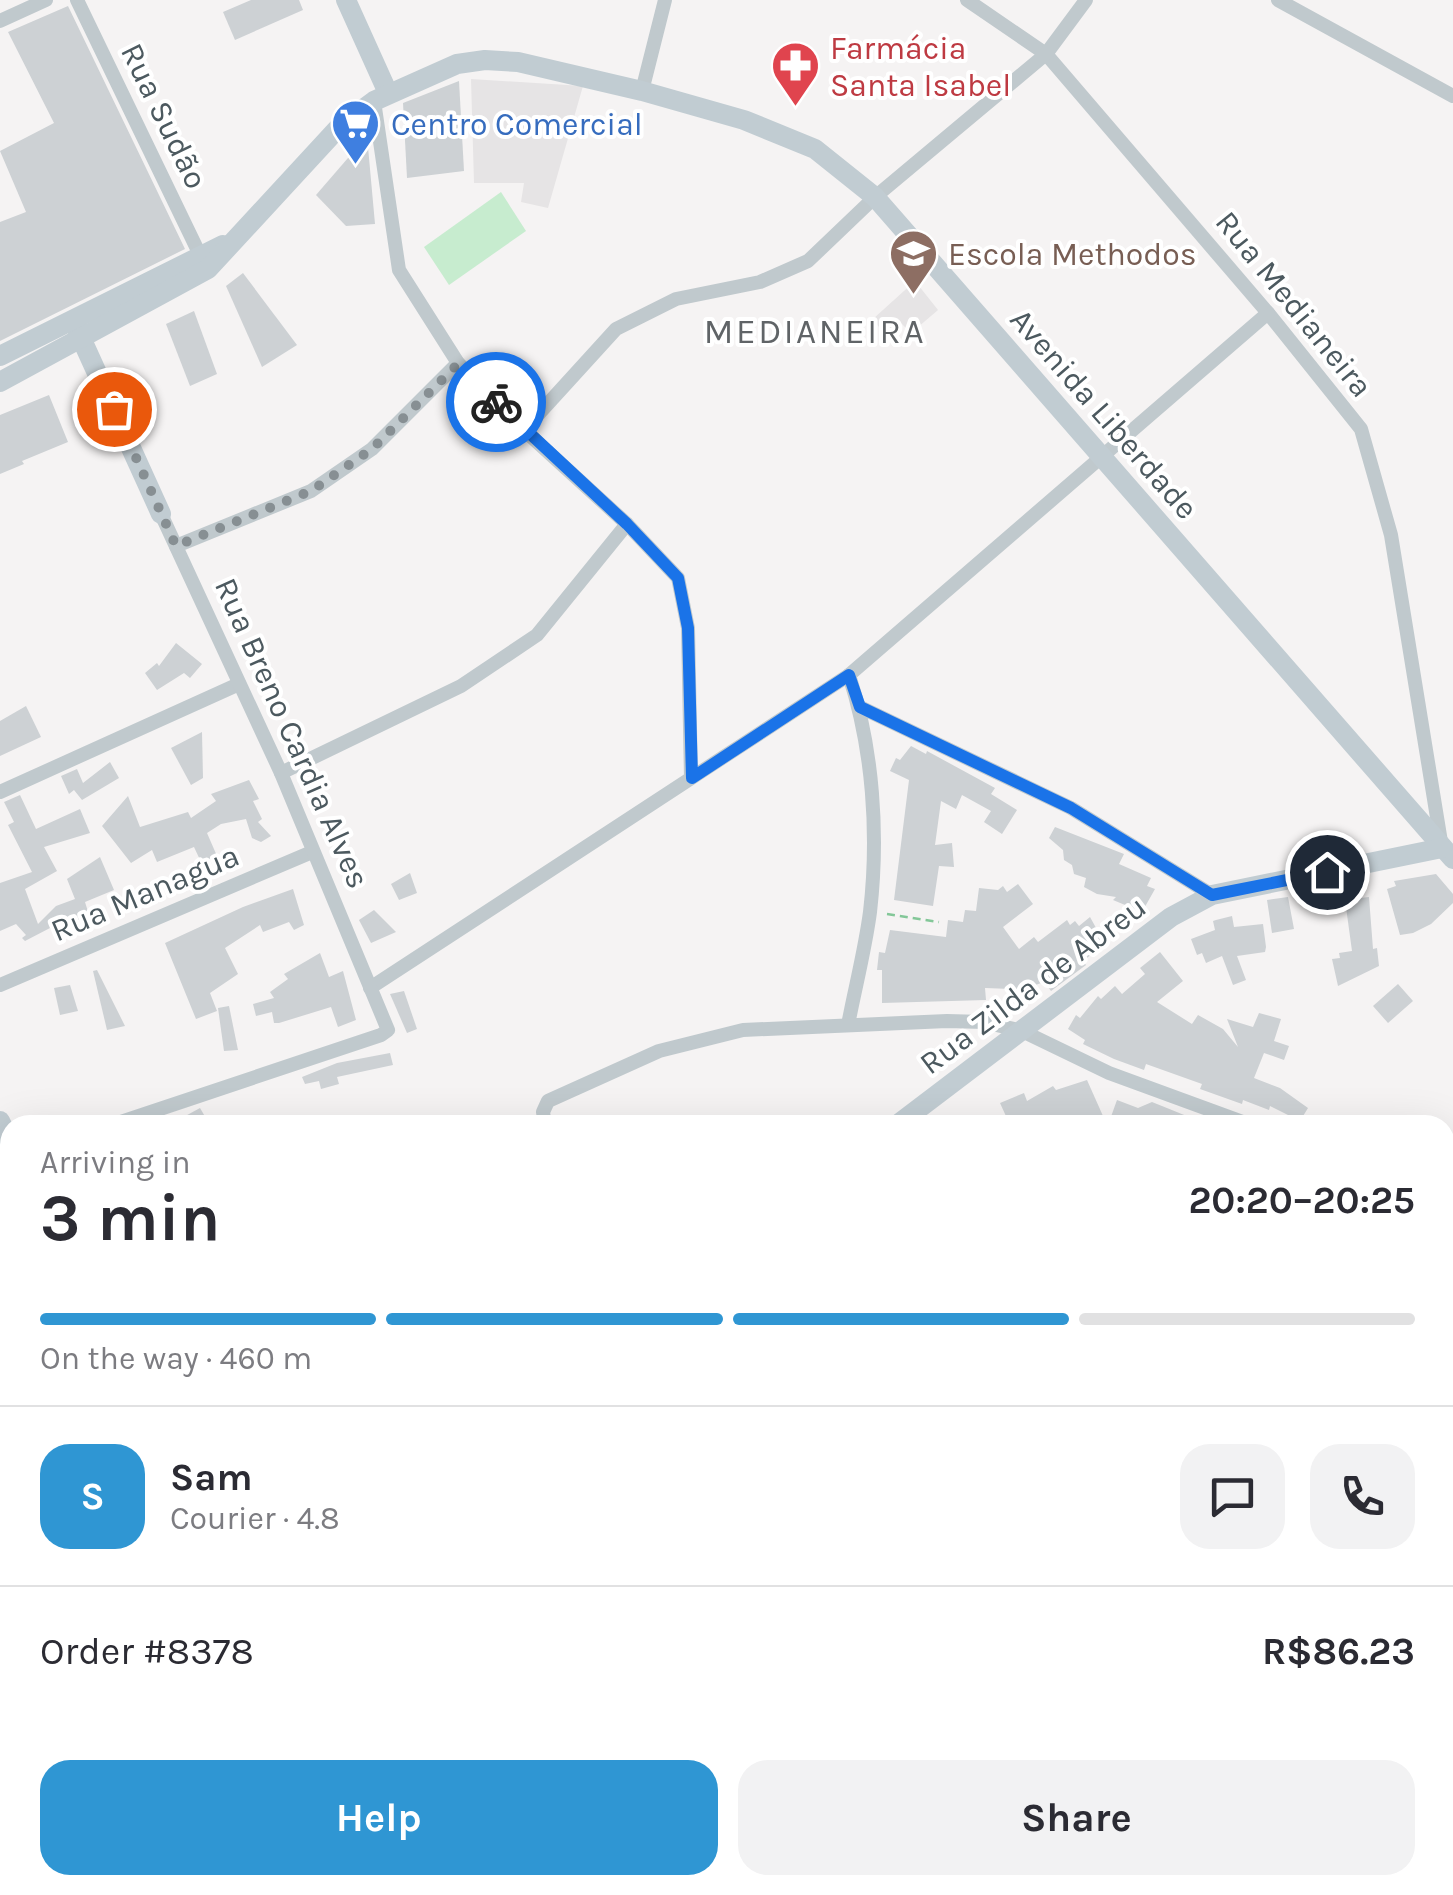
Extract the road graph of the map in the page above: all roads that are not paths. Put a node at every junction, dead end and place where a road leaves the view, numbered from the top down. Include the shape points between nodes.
1 (46, 0) edge
2 (77, 0) edge
3 (346, 0) edge
4 (665, 0) edge
5 (967, 0) edge
6 (1086, 0) edge
7 (1278, 0) edge
8 (0, 21) edge
9 (1046, 54) junction
10 (642, 91) junction
11 (1453, 96) edge
12 (381, 97) junction
13 (875, 197) junction
14 (238, 237) junction
15 (201, 257) junction
16 (1268, 313) junction
17 (78, 330) junction
18 (0, 356) edge
19 (458, 364) junction
20 (0, 382) edge
21 (524, 430) junction
22 (1101, 457) junction
23 (161, 514) joint
24 (627, 524) junction
25 (176, 546) junction
26 (849, 675) junction
27 (239, 684) junction
28 (860, 707) junction
29 (280, 773) junction
30 (692, 778) junction
31 (0, 792) edge
32 (312, 852) junction
33 (1448, 854) edge
34 (1212, 895) junction
35 (0, 985) edge
36 (370, 988) junction
37 (848, 1026) junction
38 (1022, 1031) junction
39 (142, 1115) edge
40 (545, 1115) edge
41 (910, 1115) edge
42 (1224, 1115) edge

1 - 8 street
2 - 15 street, Rua Sudão
3 - 12 main road
4 - 10 street
5 - 9 street, Rua Medianeira
6 - 9 street
7 - 11 street
9 - 13 street
9 - 16 street, Rua Medianeira
10 - 12 main road, Avenida Liberdade via 484,60 456,64
10 - 13 main road, Avenida Liberdade via 815,149
12 - 14 main road, Avenida Liberdade via 340,126
12 - 19 street via 399,270
13 - 21 street via 808,261 760,282 676,299 616,329
13 - 22 main road, Avenida Liberdade
14 - 15 main road, Avenida Liberdade
14 - 17 main road, Avenida Liberdade via 208,269
15 - 17 main road, Avenida Liberdade
16 - 22 street
16 - 33 street, Rua Medianeira via 1361,430 1391,535
17 - 18 main road, Avenida Liberdade
17 - 20 main road, Avenida Liberdade
17 - 23 main road, Rua Breno Cardia Alves
19 - 21 street
19 - 25 street via 372,449 311,491
21 - 24 street
22 - 26 street
22 - 33 main road, Avenida Liberdade
23 - 25 street, Rua Breno Cardia Alves
24 - 29 street via 537,635 461,686
24 - 30 street via 678,578 688,628
25 - 27 street, Rua Breno Cardia Alves
26 - 28 street
26 - 30 street
27 - 29 street, Rua Breno Cardia Alves
27 - 31 street
28 - 34 street via 1071,808
28 - 37 street via 874,830 870,911
29 - 32 street, Rua Breno Cardia Alves
30 - 36 street
32 - 35 street, Rua Managua
32 - 36 street, Rua Breno Cardia Alves
33 - 34 main road, Rua Zilda de Abreu
34 - 38 main road, Rua Zilda de Abreu via 1171,917
36 - 39 street, Rua Breno Cardia Alves via 387,1022 381,1035
37 - 38 street via 984,1022
37 - 40 street via 743,1030 659,1051 548,1101
38 - 41 main road, Rua Zilda de Abreu
38 - 42 street via 1109,1073

